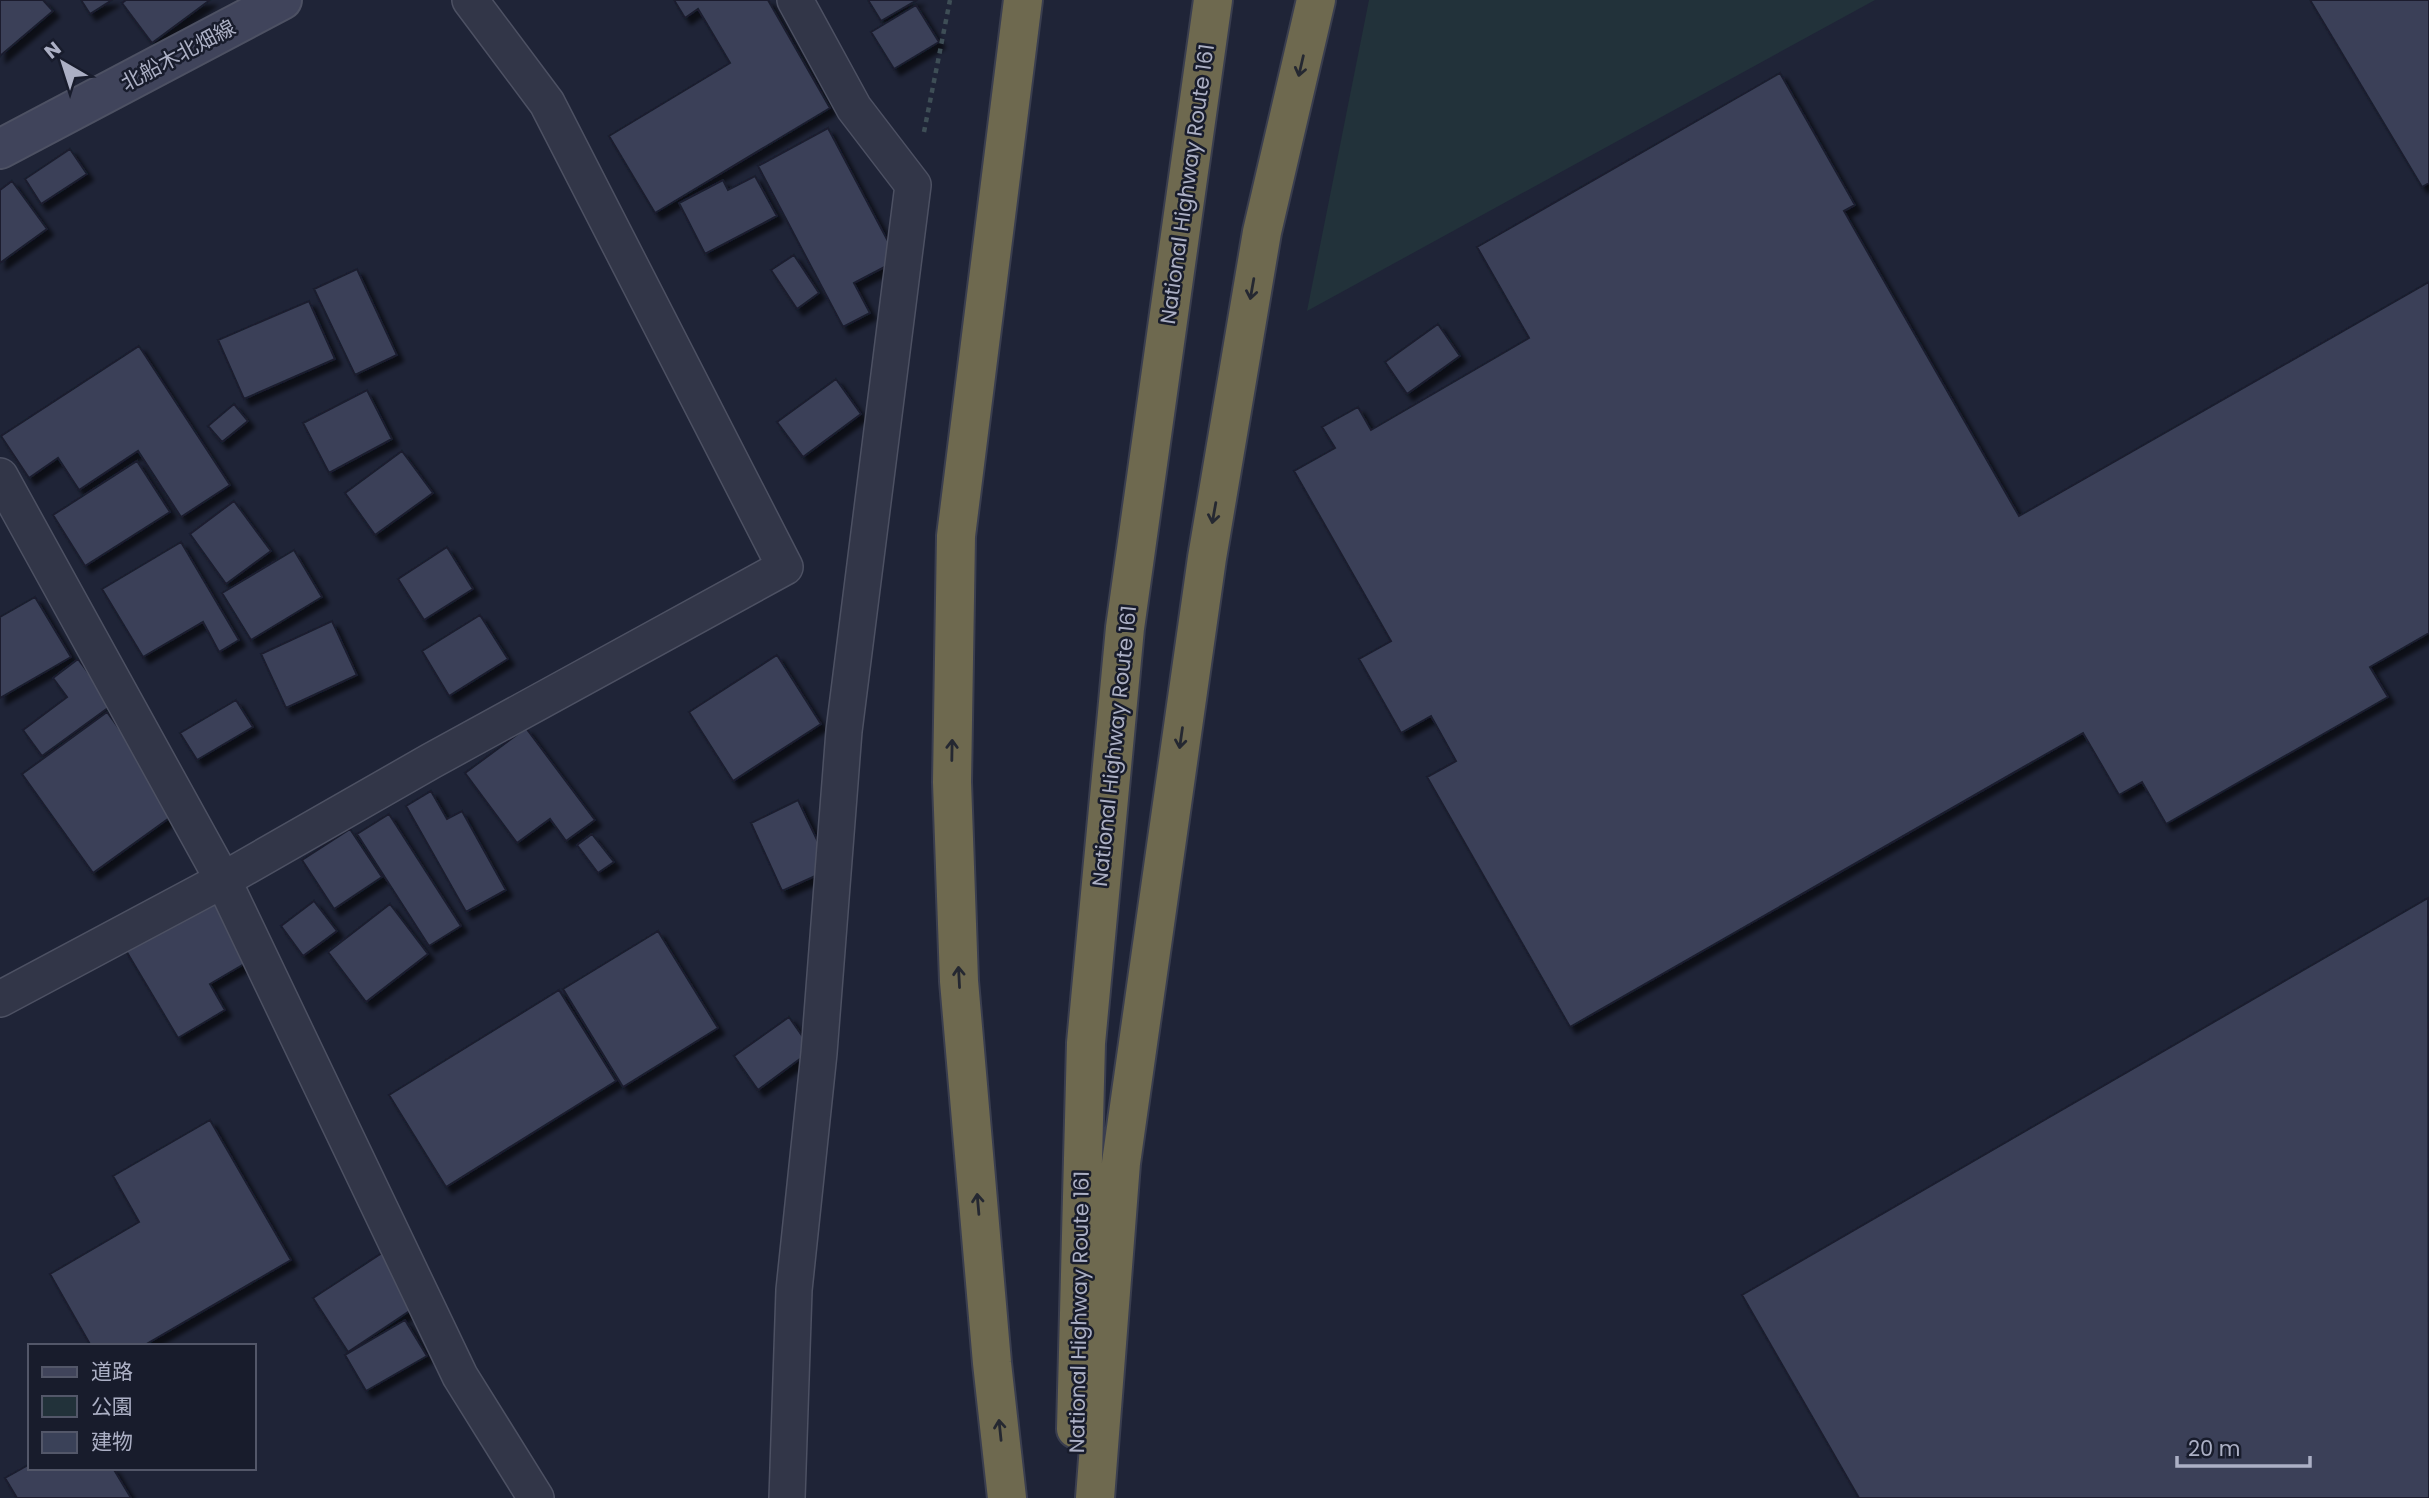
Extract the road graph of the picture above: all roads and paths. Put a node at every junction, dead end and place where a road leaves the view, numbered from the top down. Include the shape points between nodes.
1 (282, 0) edge
2 (470, 0) edge
3 (795, 0) edge
4 (950, 0) edge
5 (1023, 0) edge
6 (1213, 0) edge
7 (1316, 0) edge
8 (0, 149) edge
9 (914, 185) junction
10 (0, 476) edge
11 (223, 880) junction
12 (0, 999) edge
13 (536, 1498) edge
14 (787, 1498) edge
15 (1007, 1498) edge
16 (1074, 1498) edge
17 (1095, 1498) edge

1 - 8 main road, 北船木北畑線
2 - 11 street via 547,103 785,567
3 - 9 street via 854,108
4 - 9 path
15 -> 5 highway via 959,981 952,782 956,536
6 - 16 highway, National Highway Route 161 via 1125,628 1088,1016
7 -> 17 highway via 1262,232 1207,558 1121,1163
9 - 14 street via 844,731 819,1053 794,1290
10 - 11 street
11 - 12 street
11 - 13 street via 460,1376

